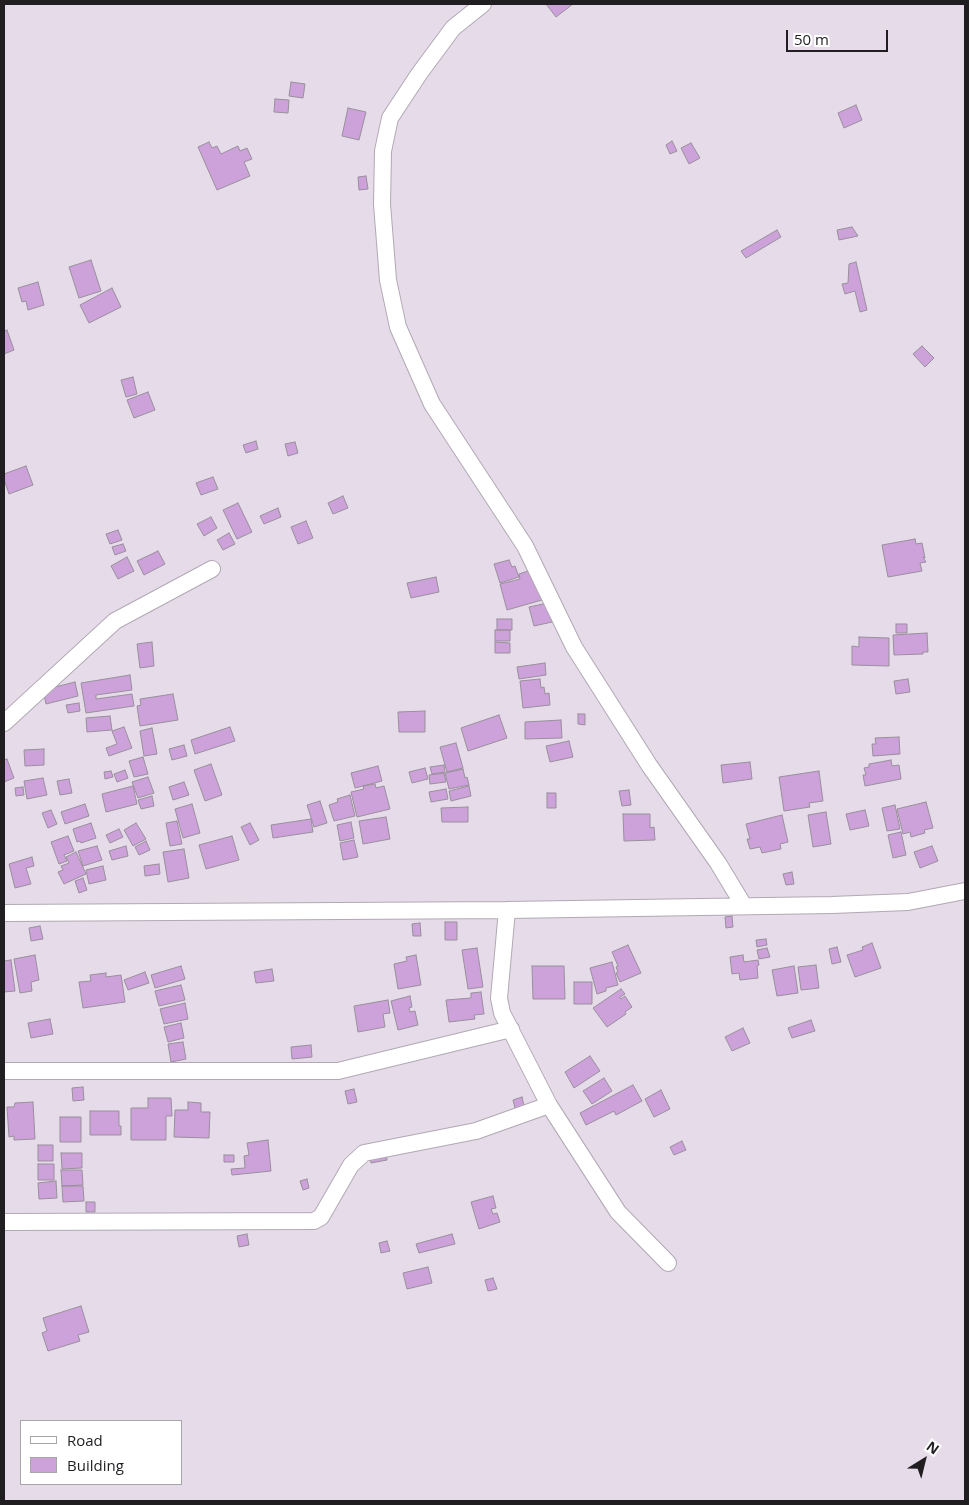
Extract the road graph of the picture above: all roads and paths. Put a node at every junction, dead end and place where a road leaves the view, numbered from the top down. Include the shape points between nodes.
1 (483, 4) edge
2 (212, 569) dead end
3 (4, 723) edge
4 (965, 891) edge
5 (744, 906) junction
6 (506, 910) junction
7 (4, 913) edge
8 (511, 1029) junction
9 (4, 1071) edge
10 (549, 1105) junction
11 (4, 1222) edge
12 (668, 1264) dead end

1 - 5 street via 453,28 390,118 383,151 382,204 388,280 398,327 432,404 525,546 574,647 648,765 718,863
2 - 3 street via 115,621
4 - 5 street via 908,902
5 - 6 street
6 - 7 street
6 - 8 street via 499,998 502,1013
8 - 9 street via 338,1071
8 - 10 street
10 - 11 street via 476,1131 364,1153 351,1165 321,1217 314,1221
10 - 12 street via 618,1212

